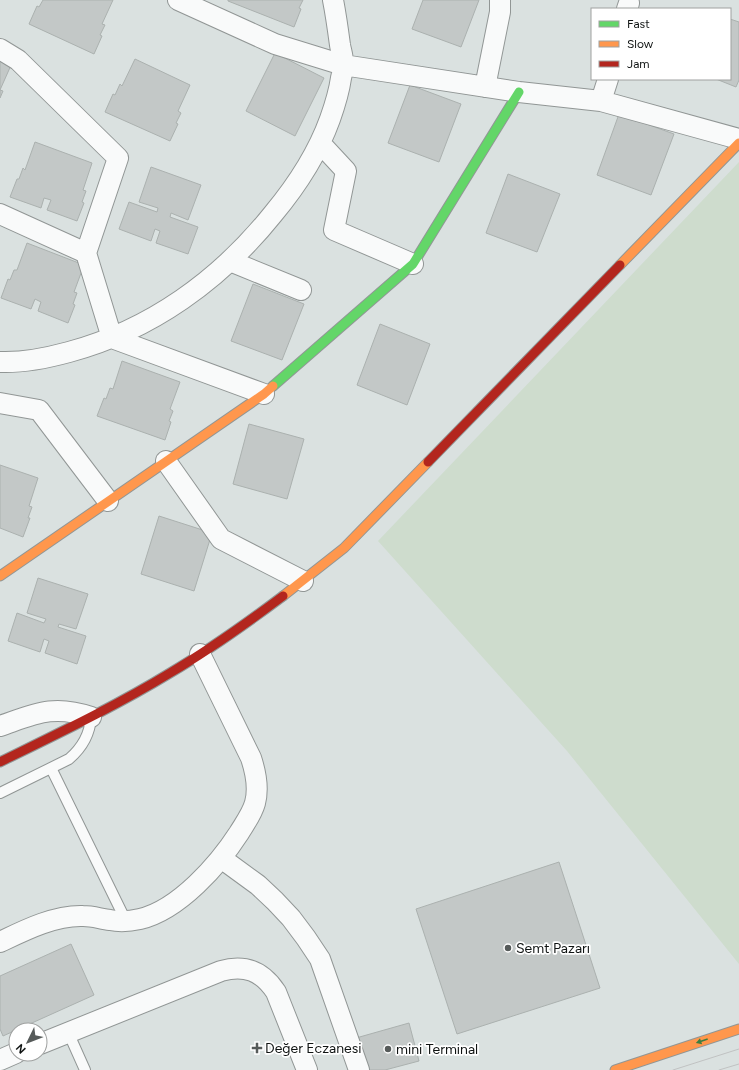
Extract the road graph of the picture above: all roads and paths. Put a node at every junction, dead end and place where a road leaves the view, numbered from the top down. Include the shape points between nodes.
1 (178, 0) edge
2 (333, 0) edge
3 (500, 0) edge
4 (0, 49) edge
5 (343, 65) junction
6 (608, 80) edge
7 (485, 87) junction
8 (519, 92) junction
9 (601, 101) junction
10 (739, 139) edge
11 (320, 143) junction
12 (739, 143) edge
13 (0, 214) edge
14 (86, 253) junction
15 (230, 261) junction
16 (412, 264) junction
17 (301, 290) dead end
18 (112, 338) junction
19 (0, 362) edge
20 (264, 394) junction
21 (0, 403) edge
22 (166, 461) junction
23 (108, 501) junction
24 (0, 576) edge
25 (303, 581) junction
26 (200, 654) junction
27 (91, 717) junction
28 (0, 726) edge
29 (0, 762) edge
30 (51, 768) junction
31 (0, 793) edge
32 (221, 858) junction
33 (126, 921) junction
34 (0, 942) edge
35 (739, 1029) edge
36 (68, 1032) junction
37 (48, 1041) edge
38 (85, 1070) edge
39 (307, 1070) edge
40 (359, 1070) edge
41 (615, 1070) edge

1 - 5 street via 275,44
2 - 5 street
3 - 7 street via 500,12
4 - 14 street via 18,60 118,158
5 - 7 street
5 - 11 street via 333,111
6 - 9 street
7 - 8 street
8 - 9 street
8 - 16 street
9 - 10 street
11 - 15 street via 288,196 265,225
11 - 16 street via 346,171 334,230
12 - 25 street via 344,548
13 - 14 street
14 - 18 street
15 - 17 street
15 - 18 street via 178,303
16 - 20 street
18 - 19 street via 61,354
18 - 20 street
20 - 22 street
21 - 23 street via 38,410
22 - 23 street
22 - 25 street via 221,539
23 - 24 street
25 - 26 street via 260,614
26 - 27 street
26 - 32 street via 251,758 257,780 257,792 250,814
27 - 28 street via 56,710
27 - 29 street
27 - 30 lane via 81,747 69,759
30 - 31 lane
30 - 33 lane
32 - 33 street via 192,889 156,914
32 - 40 street via 275,901 320,959
33 - 34 street via 70,916 45,923
35 -> 41 street
36 - 37 street
36 - 38 lane
36 - 39 street via 221,971 242,968 252,970 270,982

